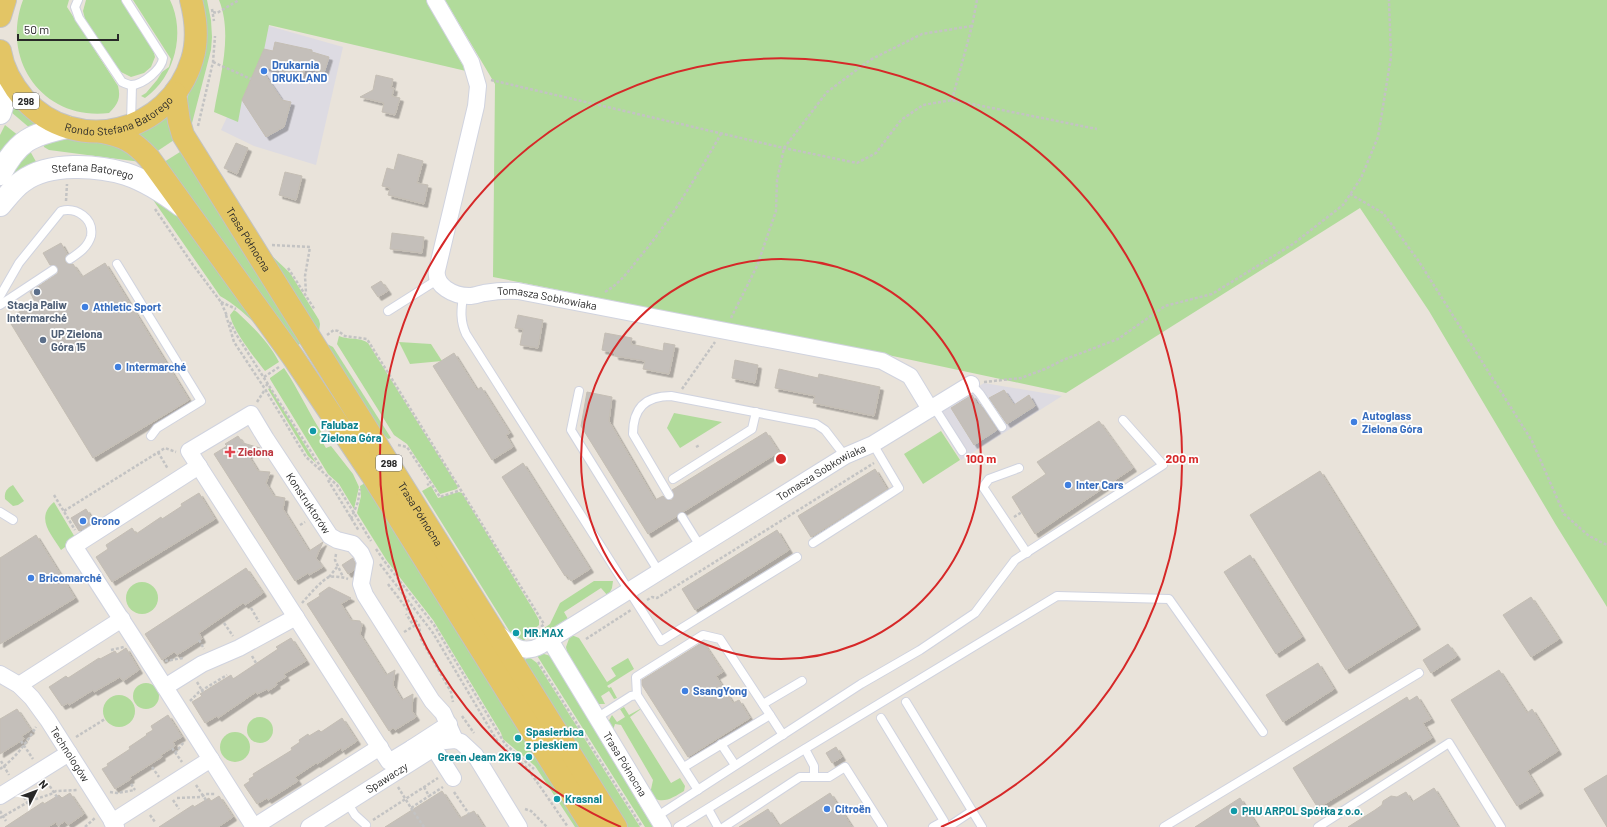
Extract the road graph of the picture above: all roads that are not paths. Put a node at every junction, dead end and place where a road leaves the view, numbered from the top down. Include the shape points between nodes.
1 (5, 0) edge
2 (78, 0) edge
3 (126, 0) edge
4 (190, 0) edge
5 (435, 0) edge
6 (0, 16) edge
7 (1, 55) edge
8 (132, 85) junction
9 (175, 93) junction
10 (0, 113) edge
11 (131, 125) junction
12 (67, 127) junction
13 (102, 132) junction
14 (0, 174) edge
15 (0, 205) edge
16 (189, 212) junction
17 (70, 259) dead end
18 (117, 264) dead end
19 (53, 270) dead end
20 (437, 280) junction
21 (0, 296) edge
22 (463, 296) junction
23 (0, 305) edge
24 (388, 311) dead end
25 (971, 384) joint
26 (579, 391) dead end
27 (932, 408) junction
28 (756, 412) junction
29 (1123, 420) dead end
30 (1002, 427) dead end
31 (151, 436) dead end
32 (873, 444) junction
33 (962, 451) dead end
34 (845, 456) junction
35 (199, 466) junction
36 (1020, 468) dead end
37 (673, 479) dead end
38 (669, 495) dead end
39 (0, 512) edge
40 (682, 517) dead end
41 (13, 520) dead end
42 (813, 543) dead end
43 (700, 546) junction
44 (1027, 553) junction
45 (797, 557) dead end
46 (659, 572) junction
47 (628, 591) junction
48 (295, 615) junction
49 (122, 619) junction
50 (492, 627) junction
51 (550, 640) junction
52 (1419, 673) dead end
53 (0, 674) edge
54 (802, 681) dead end
55 (19, 685) junction
56 (165, 687) junction
57 (637, 695) junction
58 (906, 702) dead end
59 (763, 704) junction
60 (770, 715) junction
61 (598, 717) junction
62 (881, 718) dead end
63 (449, 724) junction
64 (1263, 732) dead end
65 (783, 735) junction
66 (455, 740) junction
67 (721, 744) junction
68 (380, 747) junction
69 (434, 748) junction
70 (66, 749) junction
71 (805, 749) junction
72 (415, 753) junction
73 (211, 759) junction
74 (735, 765) junction
75 (684, 767) junction
76 (814, 776) junction
77 (450, 782) road end
78 (698, 790) junction
79 (0, 796) edge
80 (347, 802) junction
81 (708, 808) junction
82 (972, 811) junction
83 (523, 821) edge
84 (660, 822) edge
85 (114, 824) edge
86 (366, 825) road end
87 (947, 825) edge
88 (254, 827) edge
89 (309, 827) edge
90 (592, 827) edge
91 (616, 827) edge
92 (678, 827) edge
93 (718, 827) edge
94 (724, 827) edge
95 (883, 827) edge
96 (933, 827) edge
97 (982, 827) edge
98 (1164, 827) edge
99 (1318, 827) edge
100 (1501, 827) edge

1 - 6 main road
2 - 8 lane via 75,7 79,18 122,82
3 - 8 lane via 163,58 157,70
4 - 9 main road, Rondo Stefana Batorego / 298 via 195,17 196,35 193,59
5 - 20 street via 471,62 478,86 476,106 437,270
7 - 10 main road via 6,94
7 - 12 main road, Rondo Stefana Batorego / 298 via 7,75 16,90 32,107
8 - 11 lane
9 - 11 main road, Rondo Stefana Batorego / 298 via 158,111
9 - 50 main road, Trasa Północna / 298 via 183,136
11 - 13 main road, Rondo Stefana Batorego / 298
12 - 13 main road, Rondo Stefana Batorego / 298
12 - 14 main road via 42,133 20,145
13 - 16 main road, Trasa Północna / 298 via 126,138 139,146
15 - 16 main road, Stefana Batorego via 10,192 31,176 52,168 74,168 109,170 134,177 167,195
16 - 90 main road, Trasa Północna / 298 via 293,357 372,475
17 - 21 lane via 84,249 91,236 90,224 82,214 67,209 61,211 18,263
18 - 31 lane via 201,401 157,428
19 - 23 lane
20 - 22 street via 442,286
20 - 24 lane
22 - 27 street, Tomasza Sobkowiaka via 503,290 518,291 882,361 910,376
22 - 47 lane via 462,324 466,334
25 - 27 street, Tomasza Sobkowiaka
25 - 30 lane
26 - 46 lane via 572,430
27 - 32 street, Tomasza Sobkowiaka
27 - 33 lane
28 - 34 lane via 816,424 825,430
28 - 37 lane via 752,429
28 - 38 lane via 678,397 659,396 642,406 633,423 633,434
29 - 44 lane via 1163,465
32 - 34 street, Tomasza Sobkowiaka
32 - 42 lane via 899,488
34 - 43 street, Tomasza Sobkowiaka
35 - 48 street
35 - 49 street via 74,546
35 - 63 street, Konstruktorów via 189,451 251,414 330,536 353,544 361,553 365,562 361,584 365,596
36 - 44 lane via 989,479 983,487
39 - 41 lane
40 - 43 lane
43 - 46 street, Tomasza Sobkowiaka
44 - 65 lane via 1015,560 975,613
45 - 47 lane via 661,641
46 - 47 street, Tomasza Sobkowiaka
47 - 51 street, Tomasza Sobkowiaka
48 - 56 street via 270,632 202,664
48 - 68 street
49 - 55 street
49 - 56 street
50 - 51 street, Tomasza Sobkowiaka via 514,646 524,650 532,650
50 - 91 main road, Trasa Północna / 298
51 - 61 street, Trasa Północna
52 - 98 lane
53 - 55 street, Technologów
54 - 59 lane
55 - 70 street, Technologów via 44,714
56 - 73 street
57 - 59 lane via 636,677 703,635 720,639
57 - 61 lane via 630,696
57 - 75 lane
58 - 82 lane
59 - 60 lane
60 - 65 lane
60 - 67 lane
61 - 84 street, Trasa Północna
62 - 87 lane
63 - 66 street
63 - 72 street, Spawaczy
64 - 71 lane via 1169,599 1057,596
65 - 74 lane
66 - 69 street via 444,741
66 - 83 street via 468,747 475,755
67 - 74 lane
67 - 75 lane
68 - 72 street via 389,762
68 - 88 street
69 - 72 street
69 - 77 street
70 - 79 street
70 - 85 street, Technologów
71 - 76 lane via 814,766
71 - 81 lane
72 - 80 street, Spawaczy
73 - 85 street
73 - 88 street
74 - 78 lane
75 - 78 lane
76 - 94 lane via 800,777
76 - 95 lane via 829,777 845,767
78 - 84 lane
80 - 86 lane via 355,815
80 - 89 street, Spawaczy
81 - 92 lane
81 - 93 lane
82 - 87 lane
82 - 97 lane
87 - 96 lane
99 - 100 lane via 1449,743

